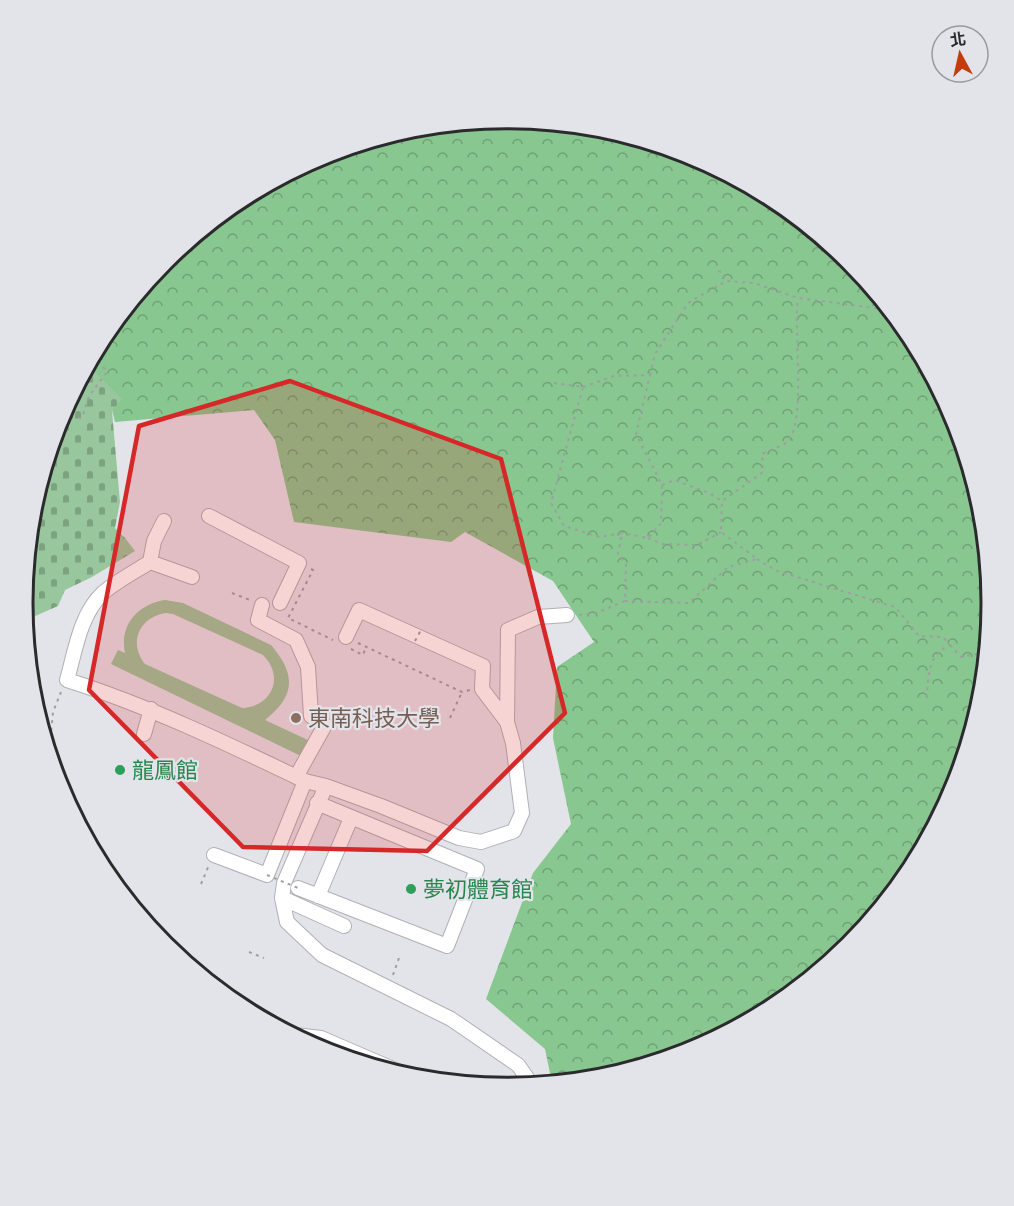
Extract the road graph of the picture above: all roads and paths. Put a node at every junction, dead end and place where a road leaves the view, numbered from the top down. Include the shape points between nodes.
1 (718, 271) dead end
2 (726, 281) junction
3 (798, 298) junction
4 (878, 308) edge
5 (99, 362) edge
6 (650, 375) junction
7 (554, 383) dead end
8 (584, 387) junction
9 (71, 418) edge
10 (662, 485) junction
11 (722, 501) junction
12 (209, 516) dead end
13 (164, 521) dead end
14 (721, 532) junction
15 (622, 533) junction
16 (648, 538) junction
17 (758, 559) junction
18 (150, 562) junction
19 (313, 570) dead end
20 (192, 577) dead end
21 (232, 592) dead end
22 (625, 601) junction
23 (280, 603) dead end
24 (262, 605) joint
25 (567, 615) joint
26 (422, 630) dead end
27 (415, 640) dead end
28 (342, 642) junction
29 (950, 645) junction
30 (366, 647) junction
31 (978, 654) edge
32 (67, 680) junction
33 (482, 689) junction
34 (462, 692) junction
35 (926, 702) dead end
36 (151, 709) junction
37 (450, 717) dead end
38 (507, 722) junction
39 (51, 733) edge
40 (144, 734) dead end
41 (301, 779) junction
42 (326, 786) junction
43 (317, 803) junction
44 (351, 818) junction
45 (214, 855) dead end
46 (267, 875) junction
47 (298, 888) joint
48 (318, 896) junction
49 (282, 898) junction
50 (344, 926) dead end
51 (249, 952) dead end
52 (400, 955) dead end
53 (264, 958) dead end
54 (390, 983) dead end
55 (319, 1038) edge
56 (343, 1047) edge
57 (526, 1076) edge

1 - 2 path
2 - 3 path via 754,283
2 - 6 path via 688,303 655,354
3 - 4 path
3 - 11 path via 795,313 799,383 794,428 788,441 762,454 763,472
5 - 9 path via 107,372 96,384 80,418
6 - 8 path via 614,376
6 - 10 path via 636,434
7 - 8 path
8 - 15 path via 551,503 564,526 600,537
10 - 11 path via 675,480
10 - 16 path via 661,523
11 - 14 path
12 - 23 street via 299,563
13 - 18 street via 154,541
14 - 16 path via 697,545 662,544
14 - 17 path
15 - 16 path
15 - 22 path via 618,554 626,564
17 - 22 path via 728,567 688,603
17 - 29 path via 777,572 895,607 919,636 943,637
18 - 20 street
18 - 32 street via 102,593 82,629
19 - 28 path via 288,618
21 - 24 path
22 - 25 path via 596,614
24 - 41 street via 258,620 296,640 308,668 311,716 325,725
25 - 38 street via 538,617 508,630
26 - 27 path, bridge
28 - 30 path
28 - 30 path via 363,655
28 - 33 street via 359,610 483,666
29 - 31 path via 961,657
29 - 35 path via 931,660
30 - 34 path
32 - 36 street
32 - 39 path via 54,706
33 - 34 path
33 - 38 street
34 - 37 path
36 - 40 street
36 - 41 street
38 - 42 street via 522,813 514,831 481,842 459,838
41 - 42 street
41 - 46 street
42 - 43 street
43 - 44 street
43 - 49 street via 284,883
44 - 48 street
44 - 48 street via 477,869 447,946
45 - 46 street
46 - 47 path, bridge
47 - 48 street
49 - 50 street
49 - 57 street via 287,922 322,955 451,1019 518,1065
51 - 53 path
52 - 54 path
55 - 56 street

